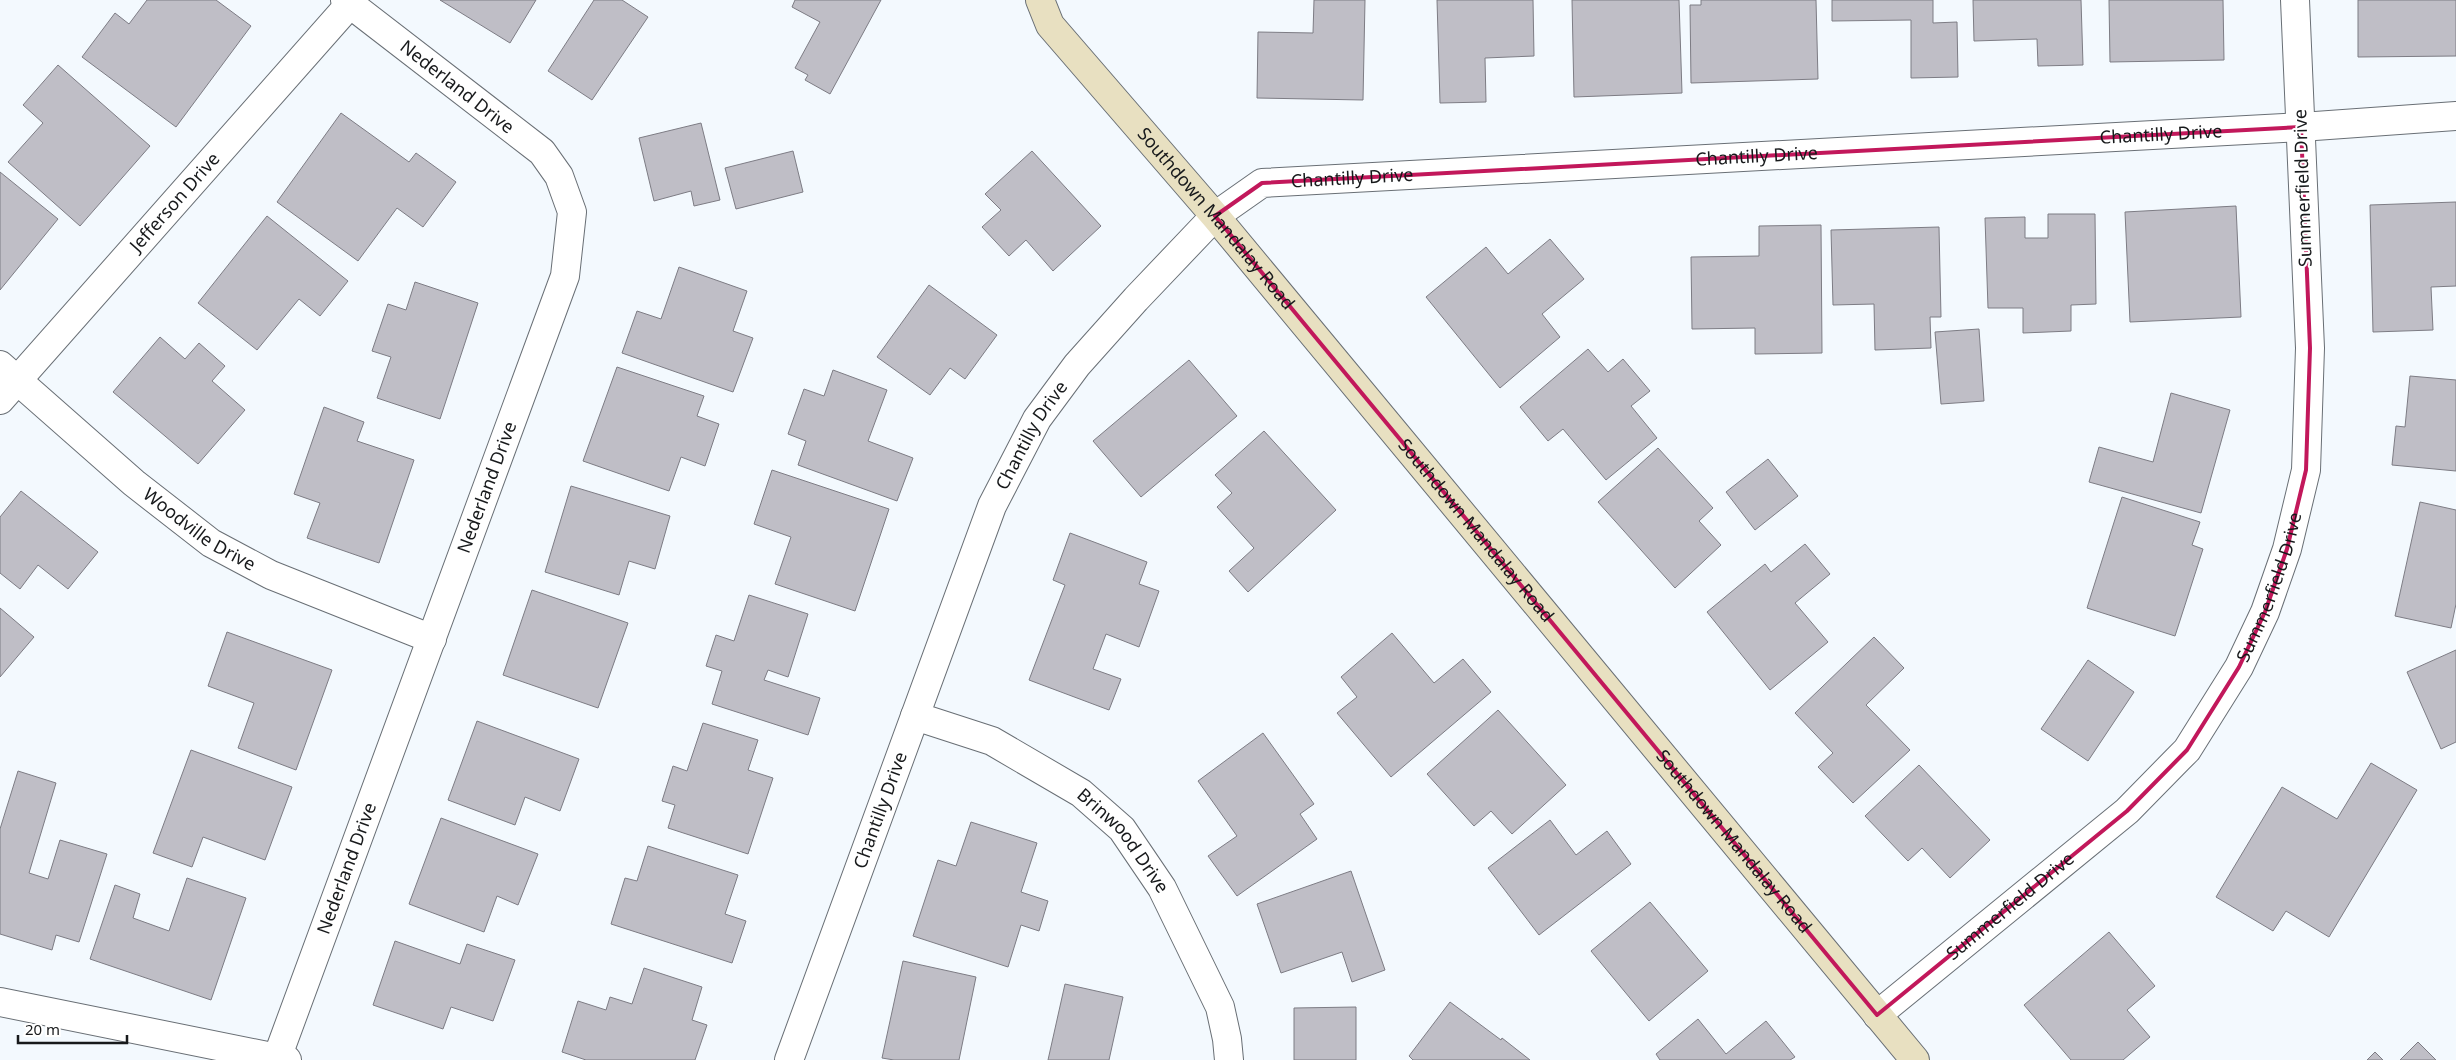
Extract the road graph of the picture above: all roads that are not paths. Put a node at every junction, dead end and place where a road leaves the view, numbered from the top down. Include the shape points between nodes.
1 (1040, 0) edge
2 (2295, 0) edge
3 (348, 2) edge
4 (2456, 116) edge
5 (2301, 127) junction
6 (1215, 216) junction
7 (6, 382) edge
8 (432, 638) junction
9 (914, 716) junction
10 (0, 1002) edge
11 (1877, 1016) junction
12 (282, 1059) edge
13 (789, 1060) edge
14 (1229, 1060) edge
15 (1915, 1060) edge

1 - 6 street, Southdown Mandalay Road via 1050,25
2 - 5 street, Summerfield Drive
3 - 7 street, Jefferson Drive
3 - 8 street, Nederland Drive via 542,152 559,176 572,212 565,276
4 - 5 street, Chantilly Drive
5 - 6 street, Chantilly Drive via 1262,183
5 - 11 street, Summerfield Drive via 2310,348 2306,470 2287,549 2265,612 2239,667 2187,750 2127,811
6 - 9 street, Chantilly Drive via 1077,365 1037,420 992,506
6 - 11 street, Southdown Mandalay Road
7 - 8 street, Woodville Drive via 211,543 271,574
8 - 12 street, Nederland Drive
9 - 13 street, Chantilly Drive
9 - 14 street, Brinwood Drive via 992,741 1082,793 1122,829 1162,888 1220,1007
10 - 12 street
11 - 15 street, Southdown Mandalay Road

